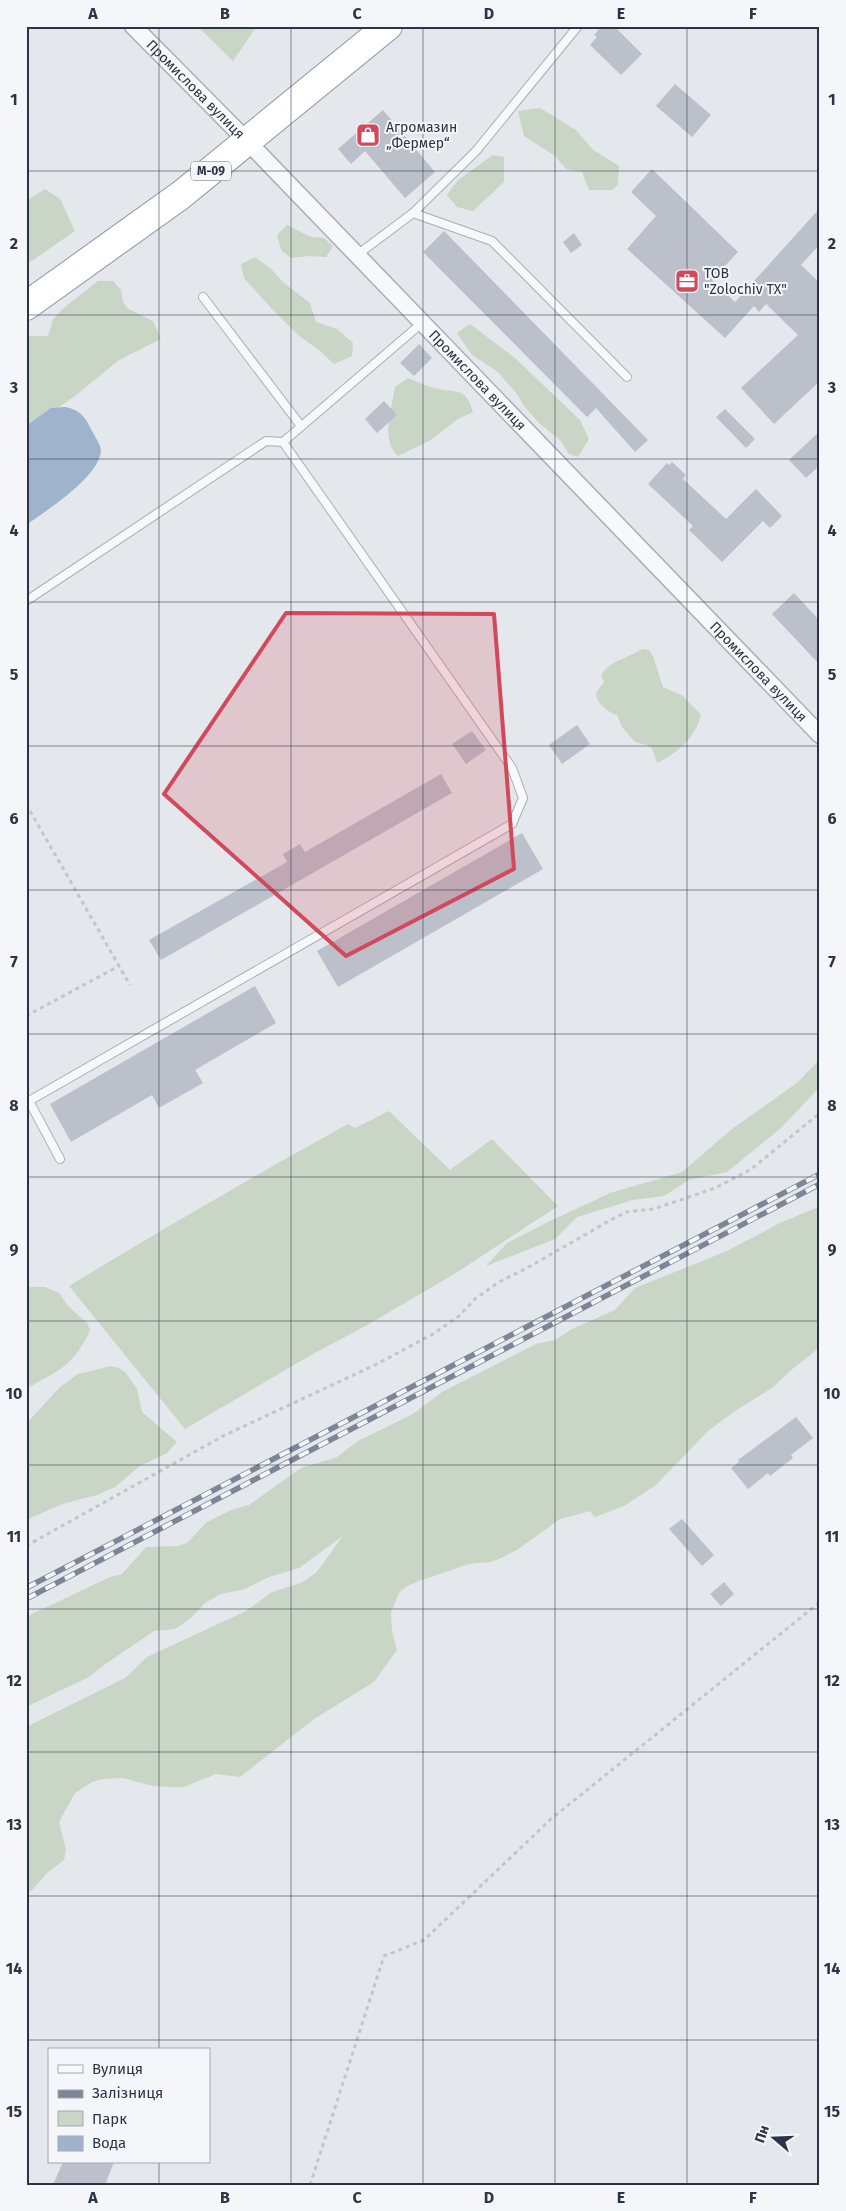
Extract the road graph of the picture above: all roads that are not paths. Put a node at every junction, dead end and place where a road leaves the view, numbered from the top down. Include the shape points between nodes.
1 (133, 26) edge
2 (388, 26) edge
3 (578, 26) edge
4 (248, 142) junction
5 (413, 213) junction
6 (357, 256) junction
7 (203, 297) dead end
8 (26, 306) edge
9 (422, 323) junction
10 (627, 377) dead end
11 (301, 426) junction
12 (283, 442) junction
13 (26, 601) edge
14 (820, 735) edge
15 (60, 1160) dead end

1 - 4 street, Промислова вулиця
2 - 4 highway, М-09
3 - 5 lane via 476,151
4 - 6 street, Промислова вулиця
4 - 8 highway, М-09 via 181,195
5 - 6 lane
5 - 10 lane via 492,241
6 - 9 street, Промислова вулиця
7 - 11 lane
9 - 11 lane
9 - 14 street, Промислова вулиця
11 - 12 lane
12 - 13 lane via 266,441
12 - 15 lane via 512,768 523,798 512,824 29,1101

